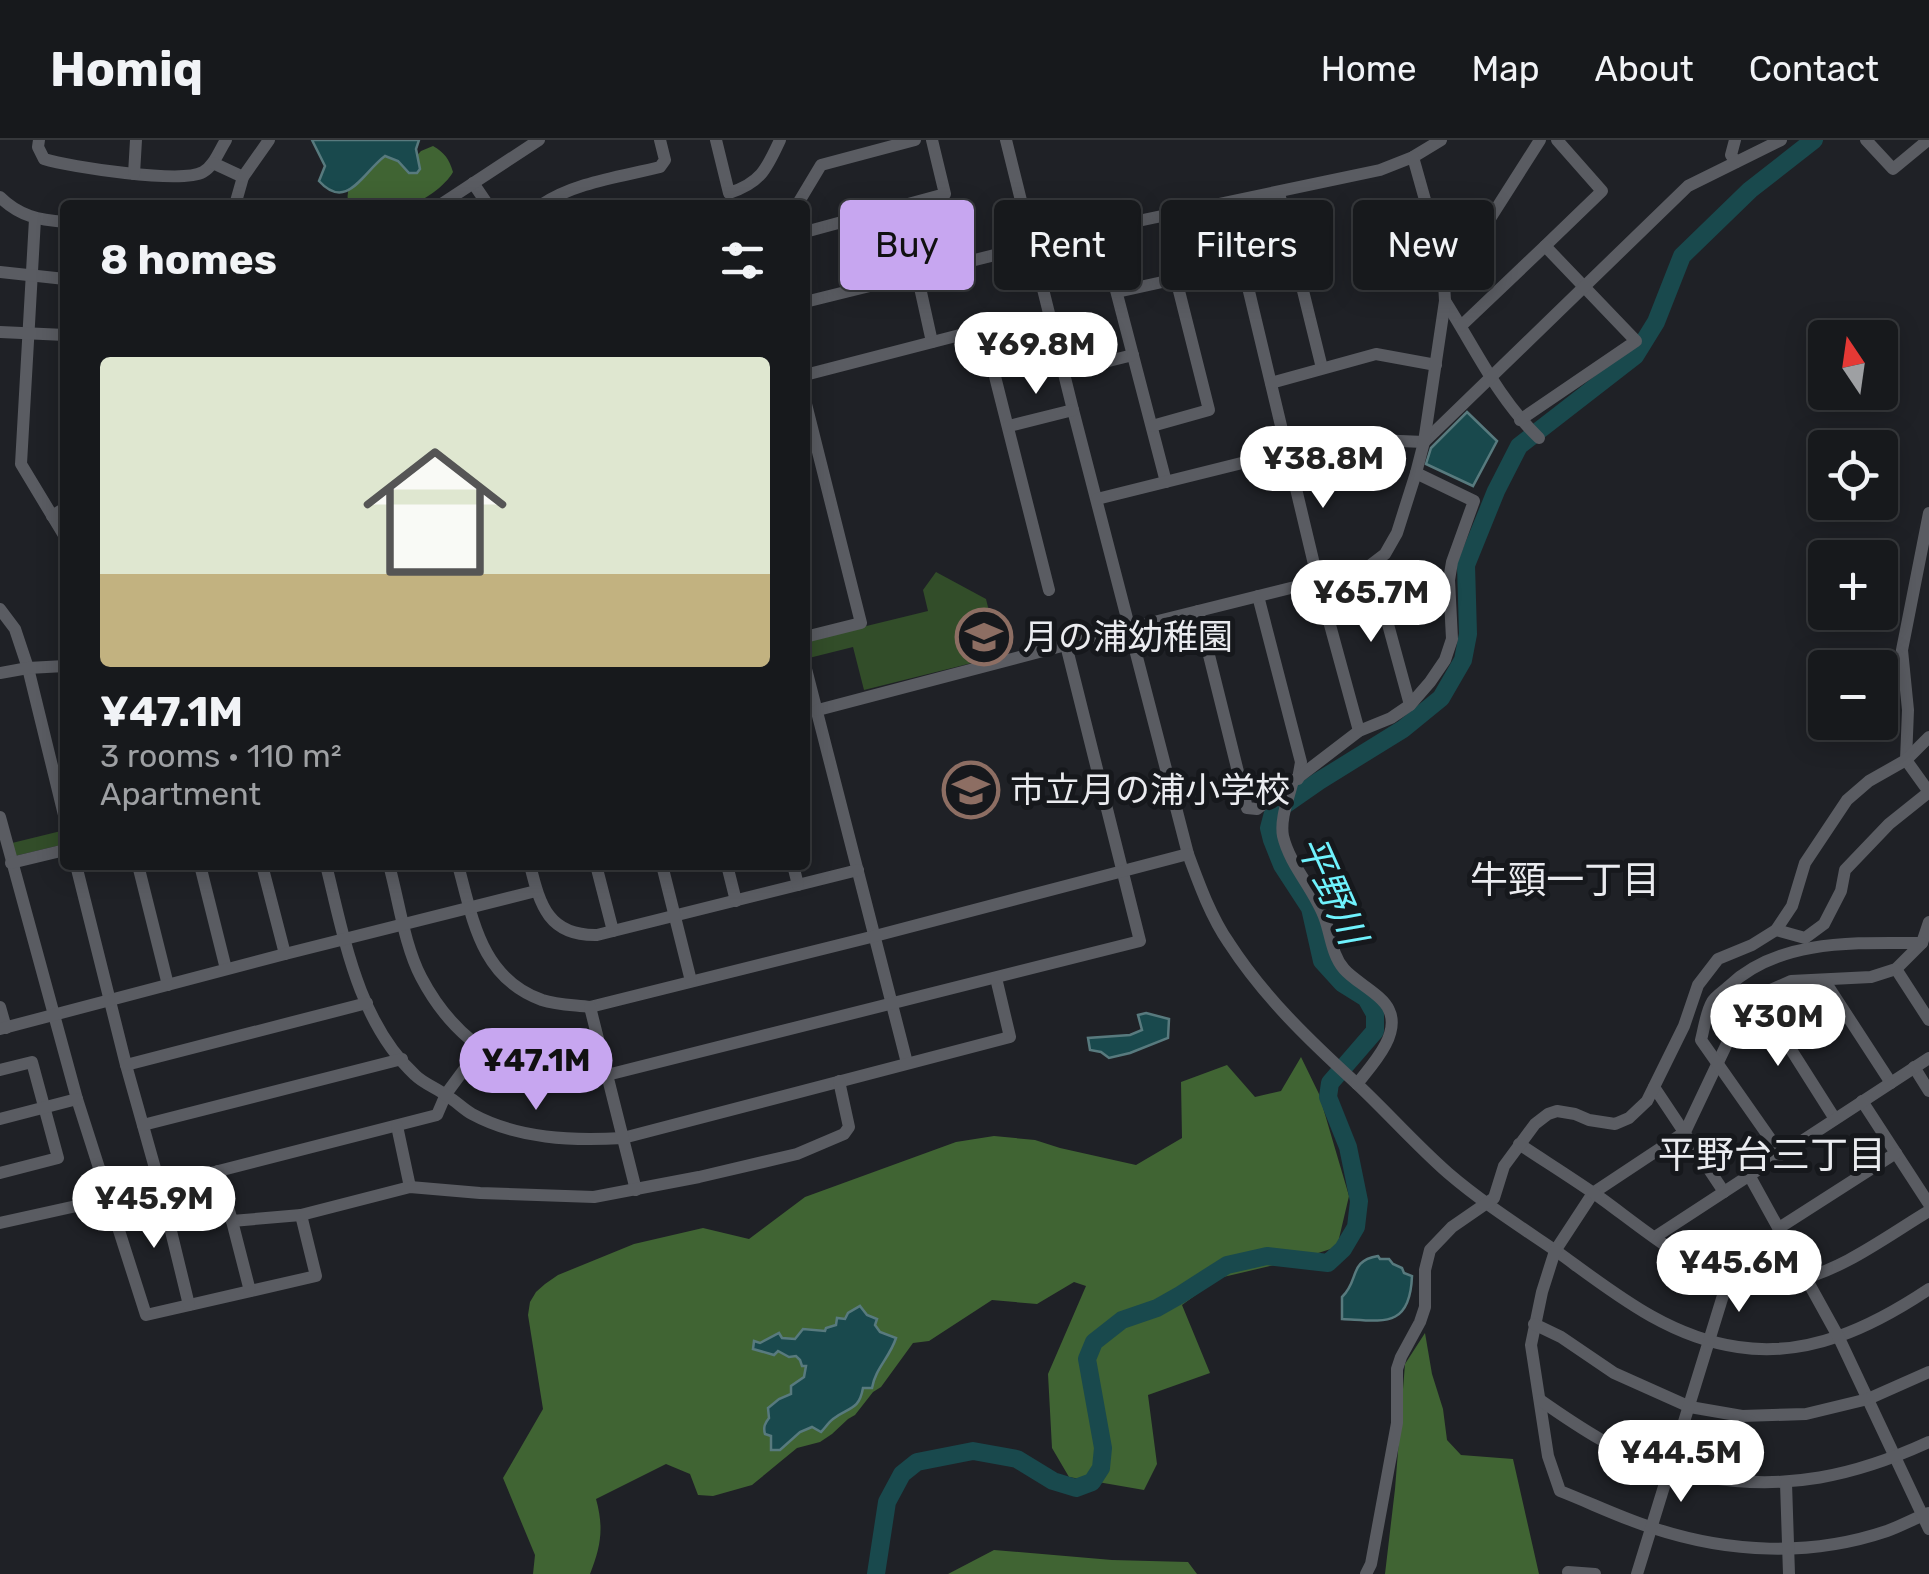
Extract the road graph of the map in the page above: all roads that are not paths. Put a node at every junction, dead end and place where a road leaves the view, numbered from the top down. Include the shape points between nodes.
1 (39, 140) edge
2 (136, 140) edge
3 (226, 140) edge
4 (268, 140) edge
5 (539, 140) edge
6 (660, 140) edge
7 (716, 140) edge
8 (780, 140) edge
9 (915, 140) edge
10 (932, 140) edge
11 (1006, 140) edge
12 (1441, 140) edge
13 (1540, 140) edge
14 (1557, 140) edge
15 (1735, 140) edge
16 (1781, 140) edge
17 (1866, 140) edge
18 (1928, 140) edge
19 (1412, 158) junction
20 (1736, 162) junction
21 (213, 164) junction
22 (134, 174) junction
23 (243, 177) junction
24 (473, 183) junction
25 (1280, 192) junction
26 (0, 197) edge
27 (236, 200) edge
28 (448, 200) edge
29 (485, 200) edge
30 (549, 200) edge
31 (800, 200) edge
32 (924, 200) edge
33 (1021, 200) edge
34 (1282, 200) edge
35 (1424, 200) edge
36 (1494, 210) edge
37 (35, 220) junction
38 (1141, 220) edge
39 (60, 222) edge
40 (840, 223) edge
41 (810, 231) edge
42 (1545, 246) junction
43 (0, 272) edge
44 (32, 276) junction
45 (60, 278) edge
46 (1583, 287) junction
47 (853, 290) edge
48 (915, 290) edge
49 (1043, 290) edge
50 (1248, 290) edge
51 (1303, 290) edge
52 (1445, 290) edge
53 (1117, 292) joint
54 (1446, 300) junction
55 (810, 301) edge
56 (1462, 326) junction
57 (0, 332) edge
58 (27, 334) junction
59 (60, 336) edge
60 (932, 342) junction
61 (1133, 354) junction
62 (1436, 365) junction
63 (1322, 368) junction
64 (1064, 372) junction
65 (810, 373) edge
66 (1490, 377) junction
67 (1270, 383) junction
68 (1072, 410) junction
69 (810, 420) edge
70 (1520, 420) junction
71 (1009, 426) junction
72 (1152, 426) junction
73 (1540, 438) dead end
74 (1424, 442) junction
75 (1286, 452) junction
76 (1416, 473) junction
77 (1166, 482) junction
78 (1096, 500) junction
79 (60, 511) edge
80 (1929, 512) edge
81 (52, 516) junction
82 (60, 529) edge
83 (1368, 567) junction
84 (1318, 581) junction
85 (1049, 590) dead end
86 (1258, 596) junction
87 (0, 610) edge
88 (1198, 611) junction
89 (1130, 628) junction
90 (810, 636) edge
91 (1066, 645) junction
92 (60, 666) edge
93 (28, 668) junction
94 (0, 674) edge
95 (810, 682) edge
96 (1410, 706) junction
97 (818, 710) junction
98 (1359, 731) junction
99 (1929, 737) edge
100 (1906, 760) junction
101 (1925, 779) edge
102 (1295, 781) junction
103 (60, 799) edge
104 (0, 817) edge
105 (60, 851) edge
106 (1188, 854) junction
107 (12, 862) junction
108 (77, 870) edge
109 (139, 870) edge
110 (201, 870) edge
111 (263, 870) edge
112 (327, 870) edge
113 (390, 870) edge
114 (459, 870) edge
115 (531, 870) edge
116 (597, 870) edge
117 (663, 870) edge
118 (727, 870) edge
119 (794, 870) edge
120 (858, 870) junction
121 (1123, 872) junction
122 (798, 885) junction
123 (536, 890) junction
124 (736, 901) junction
125 (469, 908) junction
126 (675, 916) junction
127 (1929, 922) edge
128 (404, 924) junction
129 (1776, 930) junction
130 (613, 931) junction
131 (875, 936) junction
132 (344, 939) junction
133 (1922, 943) junction
134 (285, 954) junction
135 (1896, 969) junction
136 (226, 970) junction
137 (996, 978) junction
138 (1824, 980) junction
139 (690, 981) junction
140 (168, 985) junction
141 (1757, 996) junction
142 (109, 1000) junction
143 (367, 1004) junction
144 (892, 1004) junction
145 (0, 1007) edge
146 (590, 1007) junction
147 (53, 1015) junction
148 (1929, 1020) edge
149 (3, 1028) edge
150 (480, 1048) junction
151 (1929, 1058) edge
152 (402, 1059) junction
153 (906, 1063) junction
154 (1719, 1063) junction
155 (126, 1065) junction
156 (1914, 1067) junction
157 (0, 1070) edge
158 (607, 1075) junction
159 (839, 1081) junction
160 (1891, 1082) junction
161 (1357, 1084) junction
162 (1654, 1088) junction
163 (1929, 1091) edge
164 (446, 1094) junction
165 (77, 1099) junction
166 (1862, 1101) junction
167 (44, 1107) junction
168 (0, 1118) edge
169 (1835, 1119) junction
170 (142, 1125) junction
171 (396, 1126) junction
172 (1685, 1132) junction
173 (623, 1138) junction
174 (1519, 1144) junction
175 (1896, 1153) junction
176 (1781, 1154) junction
177 (218, 1171) junction
178 (0, 1173) edge
179 (1750, 1175) junction
180 (160, 1186) junction
181 (410, 1186) junction
182 (636, 1190) junction
183 (1724, 1192) junction
184 (1593, 1193) junction
185 (108, 1199) junction
186 (1485, 1204) junction
187 (1929, 1207) edge
188 (302, 1215) junction
189 (232, 1222) junction
190 (0, 1223) edge
191 (1779, 1228) junction
192 (1655, 1237) junction
193 (1556, 1251) junction
194 (1729, 1276) junction
195 (1806, 1278) junction
196 (1929, 1289) edge
197 (250, 1291) junction
198 (190, 1305) junction
199 (1534, 1324) junction
200 (1839, 1338) junction
201 (1708, 1341) junction
202 (1929, 1372) edge
203 (1868, 1399) junction
204 (1540, 1400) junction
205 (1690, 1407) junction
206 (1929, 1442) edge
207 (1896, 1458) junction
208 (1669, 1470) junction
209 (1786, 1483) junction
210 (1926, 1514) edge
211 (1653, 1528) junction
212 (1929, 1529) edge
213 (1789, 1550) junction
214 (1568, 1572) edge
215 (1366, 1574) edge
216 (1595, 1574) edge
217 (1637, 1574) edge
218 (1789, 1574) edge

1 - 22 street via 44,159
2 - 22 street
3 - 21 street
4 - 23 street
5 - 24 street
6 - 30 street via 660,167
7 - 8 street via 730,194 757,180
9 - 31 street via 821,165
10 - 32 street via 945,194
11 - 33 street
12 - 19 street
13 - 36 street
14 - 42 street via 1602,191
15 - 20 street
16 - 20 street
17 - 18 street via 1894,169
19 - 25 street
19 - 35 street
20 - 46 street via 1688,186
21 - 22 street via 192,176
21 - 23 street
23 - 27 street
24 - 28 street
24 - 29 street
25 - 34 street
25 - 38 street
26 - 37 street
37 - 39 street
37 - 44 street
40 - 41 street
42 - 46 street
42 - 56 street
43 - 44 street
44 - 45 street
44 - 58 street
46 - 66 street
46 - 70 street via 1636,341
47 - 55 street
48 - 60 street
49 - 64 street
50 - 67 street
51 - 63 street
52 - 54 street
53 - 61 street
53 - 72 street via 1176,280 1209,410
54 - 56 street
54 - 62 street
56 - 66 street
57 - 58 street
58 - 59 street
58 - 81 street via 21,464
60 - 65 street
60 - 71 street via 983,329
61 - 64 street
61 - 72 street
62 - 63 street via 1376,354
62 - 74 street
63 - 67 street
64 - 68 street
66 - 70 street
66 - 74 street
67 - 75 street
68 - 71 street
68 - 78 street
69 - 90 street via 861,623
70 - 73 street
71 - 85 street
72 - 77 street
74 - 75 street via 1352,439
74 - 76 street
75 - 77 street
75 - 84 street
76 - 83 street via 1397,533
76 - 96 street via 1474,501 1449,580 1452,638 1445,660
77 - 78 street
78 - 89 street
79 - 81 street
80 - 100 street via 1902,650
81 - 82 street
83 - 84 street
83 - 96 street
84 - 86 street
84 - 98 street
86 - 88 street
86 - 102 street via 1301,762
87 - 93 street via 16,629
88 - 89 street
88 - 102 street via 1247,808 1256,809
89 - 91 street
89 - 106 street
91 - 97 street
91 - 121 street
92 - 93 street
93 - 94 street
93 - 103 street
95 - 97 street
96 - 98 street
97 - 120 street
98 - 102 street
99 - 100 street
100 - 101 street
100 - 129 street via 1847,800 1805,863 1792,906
101 - 129 street via 1929,792 1845,870 1824,924 1805,938
102 - 161 street via 1284,840 1324,916 1336,958 1390,1010 1388,1044
104 - 107 street
105 - 107 street
106 - 121 street
106 - 161 street via 1226,940 1271,1000
107 - 147 street
108 - 142 street
109 - 140 street
110 - 136 street
111 - 134 street
112 - 132 street
113 - 128 street
114 - 125 street
115 - 123 street
116 - 130 street
117 - 126 street
118 - 124 street
119 - 122 street
120 - 122 street
120 - 131 street
121 - 131 street
121 - 137 street via 1140,941
122 - 124 street
123 - 125 street
123 - 130 street via 548,916 569,932
124 - 126 street
125 - 128 street
125 - 146 street via 490,961 511,983 544,1000
126 - 130 street
126 - 139 street
127 - 133 street
128 - 132 street
128 - 150 street via 421,976
129 - 162 street via 1718,959 1698,984
131 - 139 street
131 - 144 street
132 - 134 street
132 - 143 street
133 - 135 street
133 - 154 street via 1839,944 1756,966 1712,1002 1701,1040
134 - 136 street
135 - 138 street
135 - 148 street
136 - 140 street
137 - 144 street
137 - 153 street via 1010,1037
138 - 141 street via 1792,982
138 - 160 street
139 - 146 street
140 - 142 street
141 - 154 street via 1741,1014
141 - 169 street
142 - 147 street
142 - 155 street
143 - 152 street
143 - 155 street
144 - 153 street
144 - 158 street
145 - 149 street
146 - 158 street
147 - 149 street
147 - 165 street
150 - 158 street via 536,1074
150 - 164 street
151 - 156 street
152 - 164 street
152 - 170 street
153 - 159 street
154 - 172 street
154 - 176 street
155 - 170 street
156 - 160 street
156 - 163 street
157 - 167 street via 32,1062
158 - 173 street
159 - 173 street
159 - 182 street via 850,1126 844,1134 797,1154
160 - 166 street
161 - 186 street
162 - 172 street
162 - 174 street via 1615,1124 1557,1112
164 - 171 street via 437,1115
164 - 173 street via 488,1122 530,1134
165 - 167 street
165 - 185 street
166 - 169 street
166 - 175 street
167 - 168 street
167 - 178 street via 58,1158
169 - 176 street
170 - 180 street
171 - 177 street
171 - 181 street
172 - 183 street
172 - 184 street
173 - 182 street
174 - 184 street
174 - 186 street
175 - 187 street
175 - 191 street
176 - 179 street
177 - 180 street
177 - 189 street
179 - 183 street
179 - 191 street
180 - 198 street
181 - 182 street via 594,1197
181 - 188 street
183 - 192 street
184 - 192 street
184 - 193 street
185 - 190 street
185 - 198 street via 146,1315
186 - 193 street
186 - 215 street via 1442,1235 1427,1258 1425,1307 1398,1368 1397,1423
187 - 195 street via 1837,1266
188 - 189 street
188 - 197 street via 316,1276
189 - 197 street
191 - 195 street
192 - 194 street
193 - 199 street
193 - 201 street via 1655,1320
194 - 195 street via 1770,1283
194 - 201 street
195 - 200 street
196 - 200 street
197 - 198 street
199 - 204 street
199 - 205 street via 1614,1373
200 - 201 street via 1791,1349
200 - 203 street
201 - 205 street
202 - 203 street
203 - 205 street via 1806,1414 1742,1416
203 - 207 street
204 - 208 street via 1590,1435
204 - 211 street via 1560,1491
205 - 208 street
206 - 207 street
207 - 209 street
207 - 210 street
208 - 209 street
208 - 211 street
209 - 213 street
210 - 212 street
210 - 213 street via 1886,1531
211 - 213 street via 1717,1544
211 - 217 street
213 - 218 street
214 - 216 street

